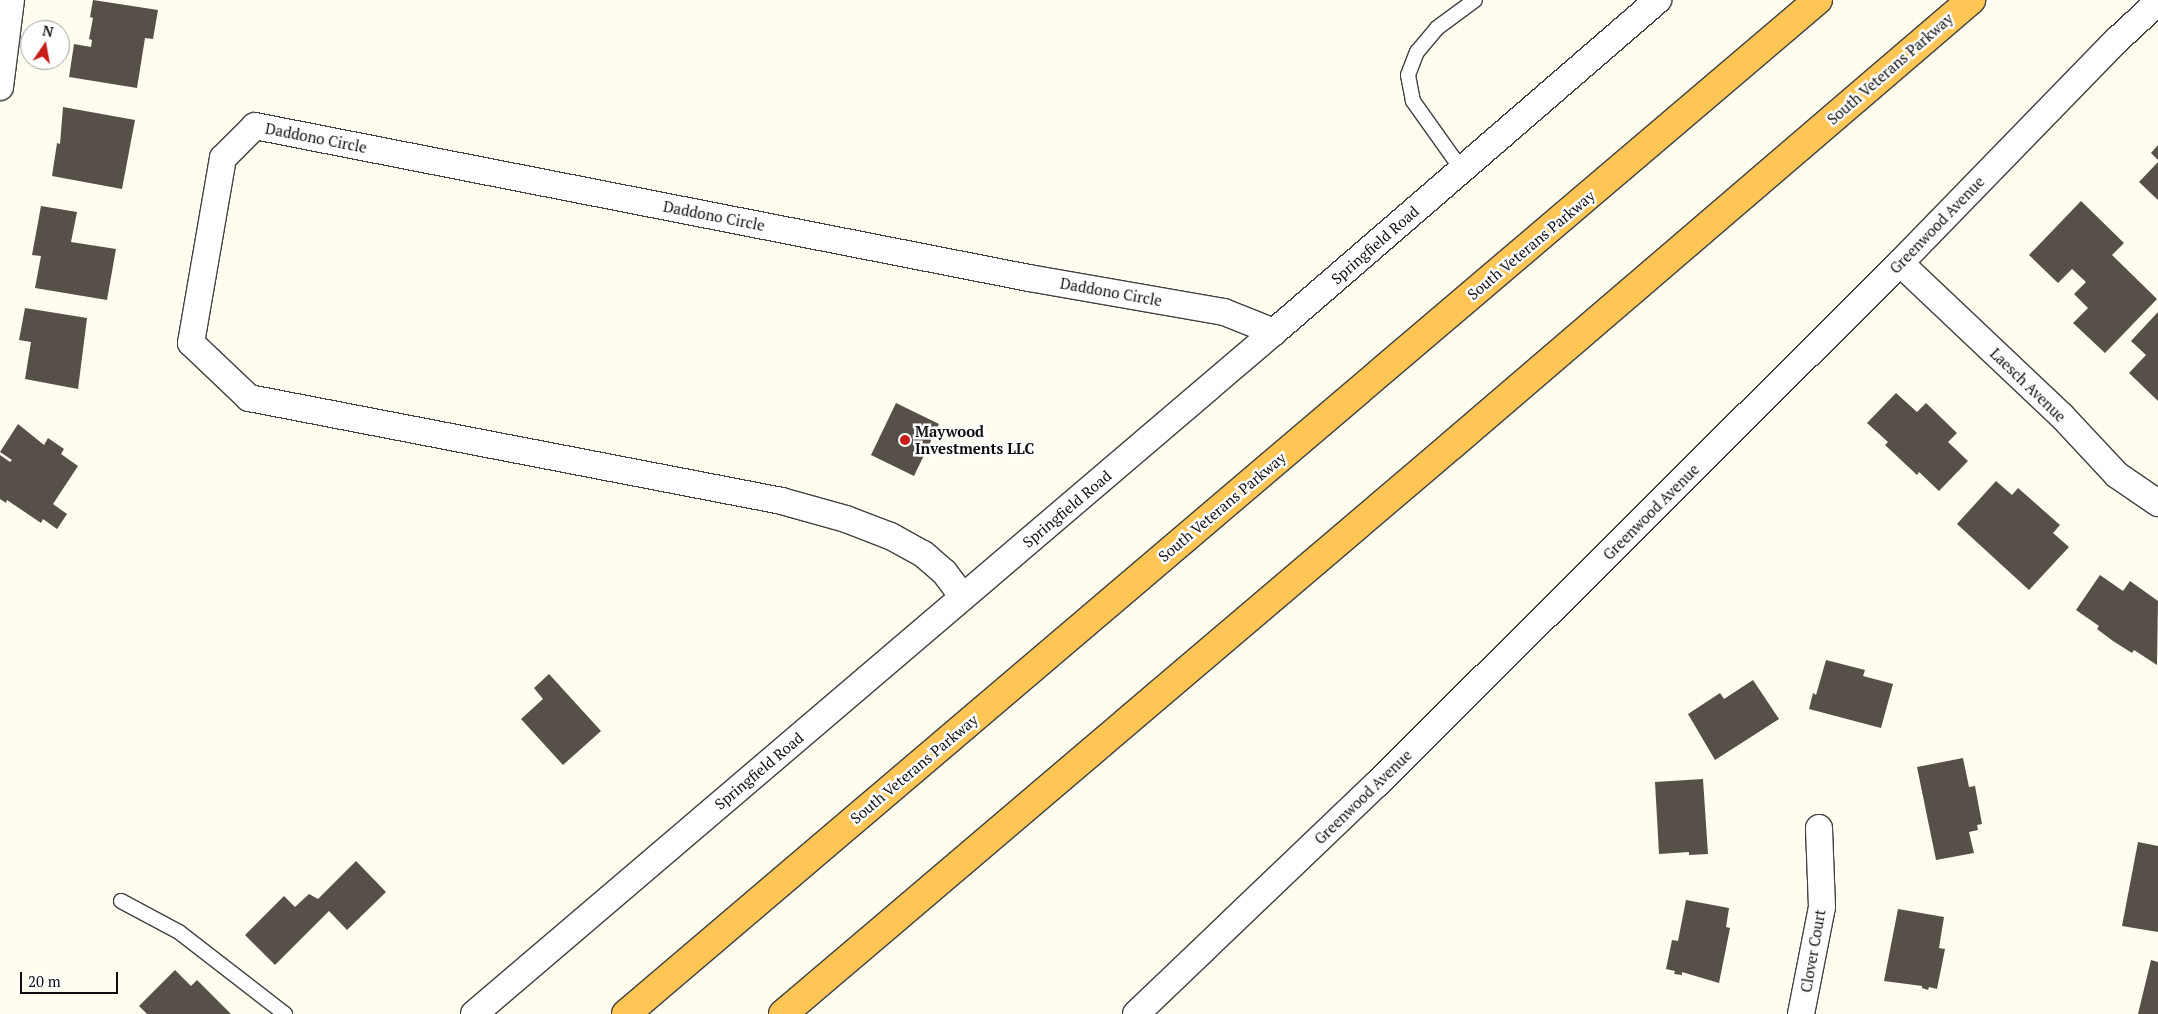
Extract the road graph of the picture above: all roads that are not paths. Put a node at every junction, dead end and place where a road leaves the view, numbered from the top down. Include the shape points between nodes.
1 (11, 0) edge
2 (1475, 0) edge
3 (1658, 0) edge
4 (1818, 0) edge
5 (1971, 0) edge
6 (2158, 2) edge
7 (0, 86) edge
8 (1462, 170) junction
9 (1900, 263) junction
10 (1274, 332) junction
11 (2158, 503) edge
12 (963, 597) junction
13 (1819, 828) dead end
14 (121, 901) dead end
15 (285, 1014) edge
16 (474, 1014) edge
17 (626, 1014) edge
18 (782, 1014) edge
19 (1136, 1014) edge
20 (1801, 1014) edge

1 - 7 street
2 - 8 lane via 1437,28 1417,52 1408,75 1413,101
3 - 8 street, Springfield Road
4 - 17 highway, South Veterans Parkway
5 - 18 highway, South Veterans Parkway
6 - 9 street, Greenwood Avenue
8 - 10 street, Springfield Road
9 - 11 street, Laesch Avenue via 2061,415 2117,475
9 - 19 street, Greenwood Avenue via 1384,777
10 - 12 street, Springfield Road
10 - 12 street, Daddono Circle via 1224,312 1029,278 255,126 223,158 191,343 249,398 782,501 846,519 890,536 923,554 944,572
12 - 16 street, Springfield Road
13 - 20 street, Clover Court via 1822,907
14 - 15 lane via 179,932

